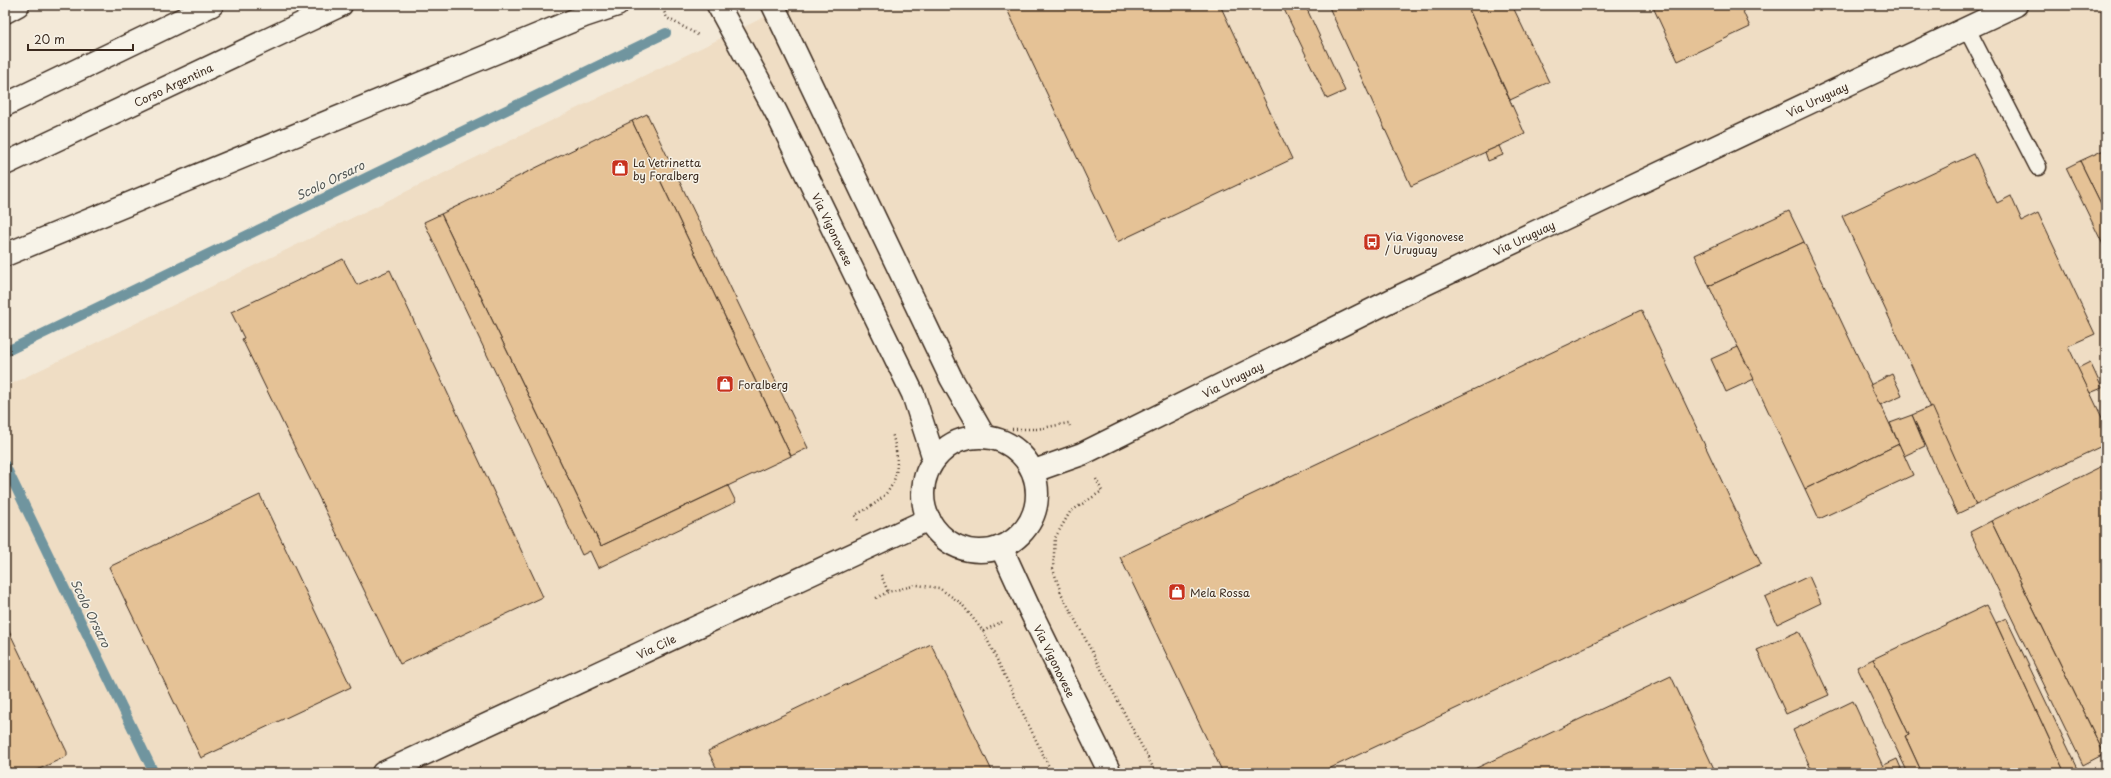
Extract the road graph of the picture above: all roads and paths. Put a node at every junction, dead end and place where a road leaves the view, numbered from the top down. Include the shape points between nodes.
1 (18, 5) edge
2 (212, 5) edge
3 (341, 5) edge
4 (618, 5) edge
5 (718, 5) edge
6 (773, 5) edge
7 (2016, 5) edge
8 (5, 12) edge
9 (1967, 29) junction
10 (5, 105) edge
11 (5, 164) edge
12 (2038, 167) dead end
13 (5, 255) edge
14 (890, 426) dead end
15 (984, 436) junction
16 (934, 459) junction
17 (1034, 471) junction
18 (1102, 492) dead end
19 (855, 515) dead end
20 (928, 519) junction
21 (1001, 547) junction
22 (876, 598) dead end
23 (383, 773) edge
24 (1052, 773) edge
25 (1110, 773) edge
26 (1156, 773) edge

1 - 8 main road
2 - 10 main road
3 - 11 main road, Corso Argentina
4 - 13 main road via 584,16
5 - 16 main road, Via Vigonovese via 776,112 913,394
6 - 15 main road via 951,378
7 - 9 main road, Via Uruguay
9 - 12 lane
9 - 17 main road, Via Uruguay via 1400,296 1082,454
14 - 19 path via 898,454 897,476 883,500
15 - 16 main road via 959,440 945,448
15 - 17 main road via 1000,439 1014,447 1025,457
16 - 20 main road via 923,488
17 - 21 main road via 1038,488 1036,506 1030,523 1020,536
18 - 26 path via 1070,512 1055,538 1053,569 1061,593
20 - 21 main road via 939,533 953,544 970,550 988,551
20 - 23 main road, Via Cile
21 - 25 main road, Via Vigonovese
22 - 24 path via 888,592 917,585 939,588 961,603 983,631

